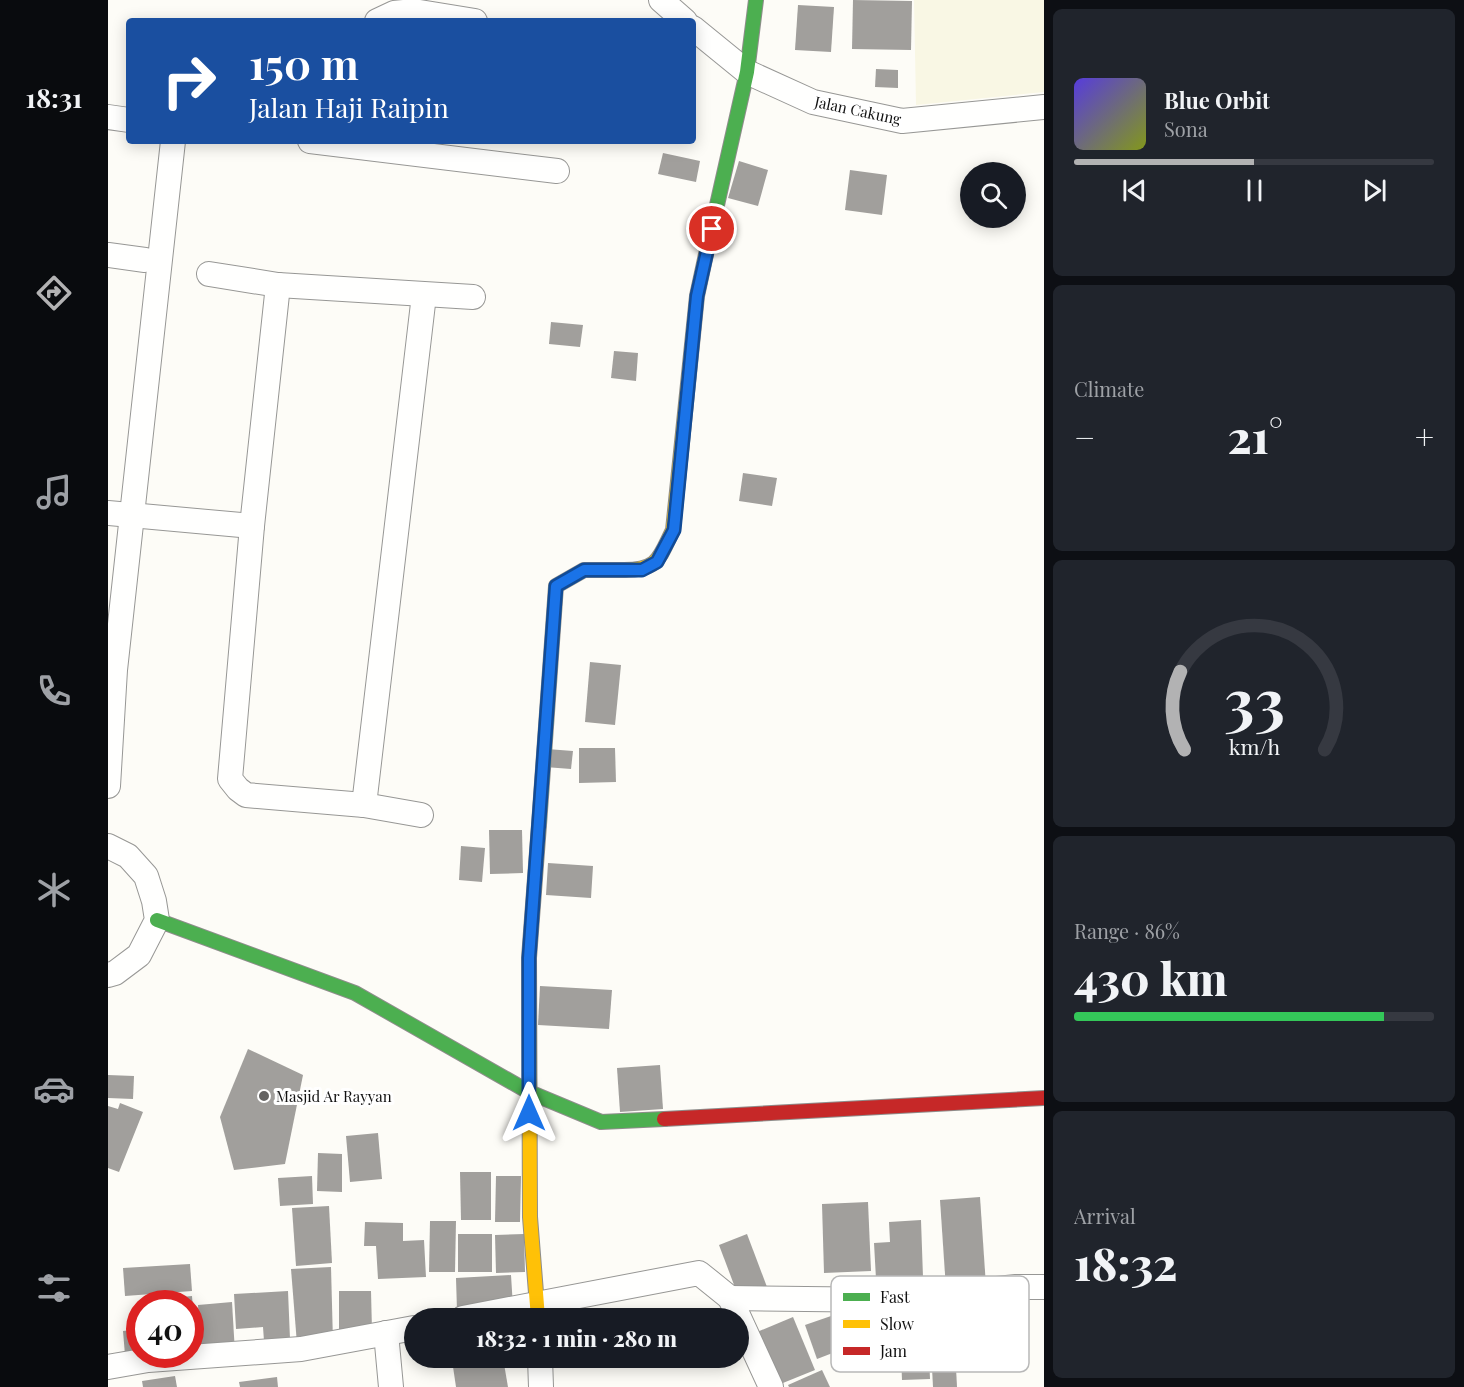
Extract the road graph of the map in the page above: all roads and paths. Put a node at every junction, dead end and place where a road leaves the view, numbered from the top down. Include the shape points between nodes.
1 (661, 0) edge
2 (756, 0) edge
3 (383, 18) edge
4 (456, 18) edge
5 (682, 18) edge
6 (696, 30) edge
7 (747, 72) junction
8 (1044, 107) edge
9 (108, 117) edge
10 (126, 120) edge
11 (173, 144) edge
12 (350, 144) edge
13 (557, 171) dead end
14 (108, 255) edge
15 (146, 260) dead end
16 (209, 274) dead end
17 (278, 285) junction
18 (424, 295) junction
19 (473, 297) dead end
20 (120, 514) edge
21 (252, 526) junction
22 (108, 786) edge
23 (364, 805) junction
24 (421, 816) dead end
25 (108, 846) edge
26 (157, 920) junction
27 (108, 975) edge
28 (529, 1092) junction
29 (1044, 1098) edge
30 (730, 1298) junction
31 (831, 1299) edge
32 (537, 1308) edge
33 (554, 1308) edge
34 (404, 1330) edge
35 (386, 1333) junction
36 (108, 1367) edge
37 (540, 1368) edge
38 (392, 1387) edge
39 (541, 1387) edge
40 (771, 1387) edge

1 - 5 street
2 - 7 street
3 - 4 street via 413,11
6 - 7 street, Jalan Cakung
7 - 8 street, Jalan Cakung via 813,102 902,121
7 - 28 street via 697,296 674,530 657,562 642,570 584,570 556,586 529,958
9 - 10 street
11 - 20 street
12 - 13 street
14 - 15 street
16 - 17 street
17 - 18 street
17 - 21 street
18 - 19 street
18 - 23 street
20 - 21 street
20 - 22 street
21 - 23 street via 230,779 246,795
23 - 24 street
25 - 26 street via 128,856 146,876
26 - 27 street via 139,955
26 - 28 street via 355,993
28 - 29 street via 601,1122
28 - 32 street via 530,1217
30 - 31 street
30 - 33 street via 699,1273
30 - 40 street
34 - 35 street
35 - 36 street via 301,1349 148,1360
35 - 38 street
37 - 39 street

